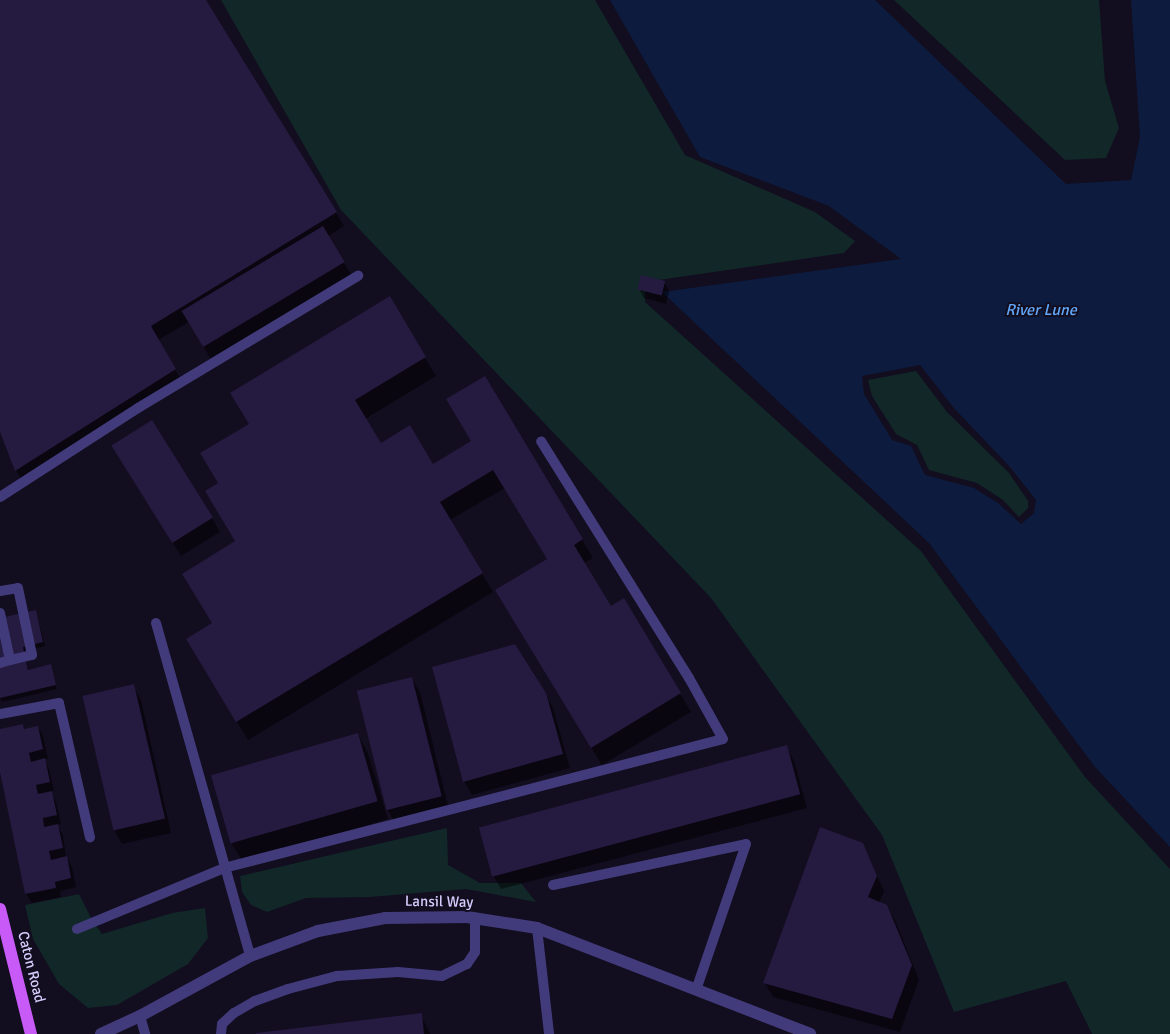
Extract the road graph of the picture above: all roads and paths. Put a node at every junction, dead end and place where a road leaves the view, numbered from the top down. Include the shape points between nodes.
1 (358, 276) dead end
2 (541, 441) dead end
3 (0, 497) edge
4 (0, 592) edge
5 (0, 613) edge
6 (156, 623) dead end
7 (5, 661) edge
8 (0, 714) edge
9 (90, 837) dead end
10 (224, 868) junction
11 (553, 885) dead end
12 (0, 909) edge
13 (475, 918) junction
14 (537, 928) junction
15 (77, 929) dead end
16 (250, 956) junction
17 (696, 990) junction
18 (140, 1016) junction
19 (31, 1034) edge
20 (101, 1034) edge
21 (145, 1034) edge
22 (221, 1034) edge
23 (549, 1034) edge
24 (810, 1034) edge

1 - 3 lane via 138,408
2 - 10 lane via 724,739
4 - 7 lane via 18,588 32,654
5 - 7 lane
6 - 10 lane
8 - 9 lane via 58,703
10 - 15 lane
10 - 16 lane
11 - 17 lane via 746,844
12 - 19 main road, Caton Road
13 - 14 street, Lansil Way
13 - 16 street, Lansil Way via 385,918 318,931
13 - 22 lane via 475,952 467,964 442,976 398,972 337,976 255,1001 222,1024
14 - 17 street, Lansil Way
14 - 23 lane
16 - 18 street, Lansil Way
17 - 24 street, Lansil Way
18 - 20 street, Lansil Way
18 - 21 lane

